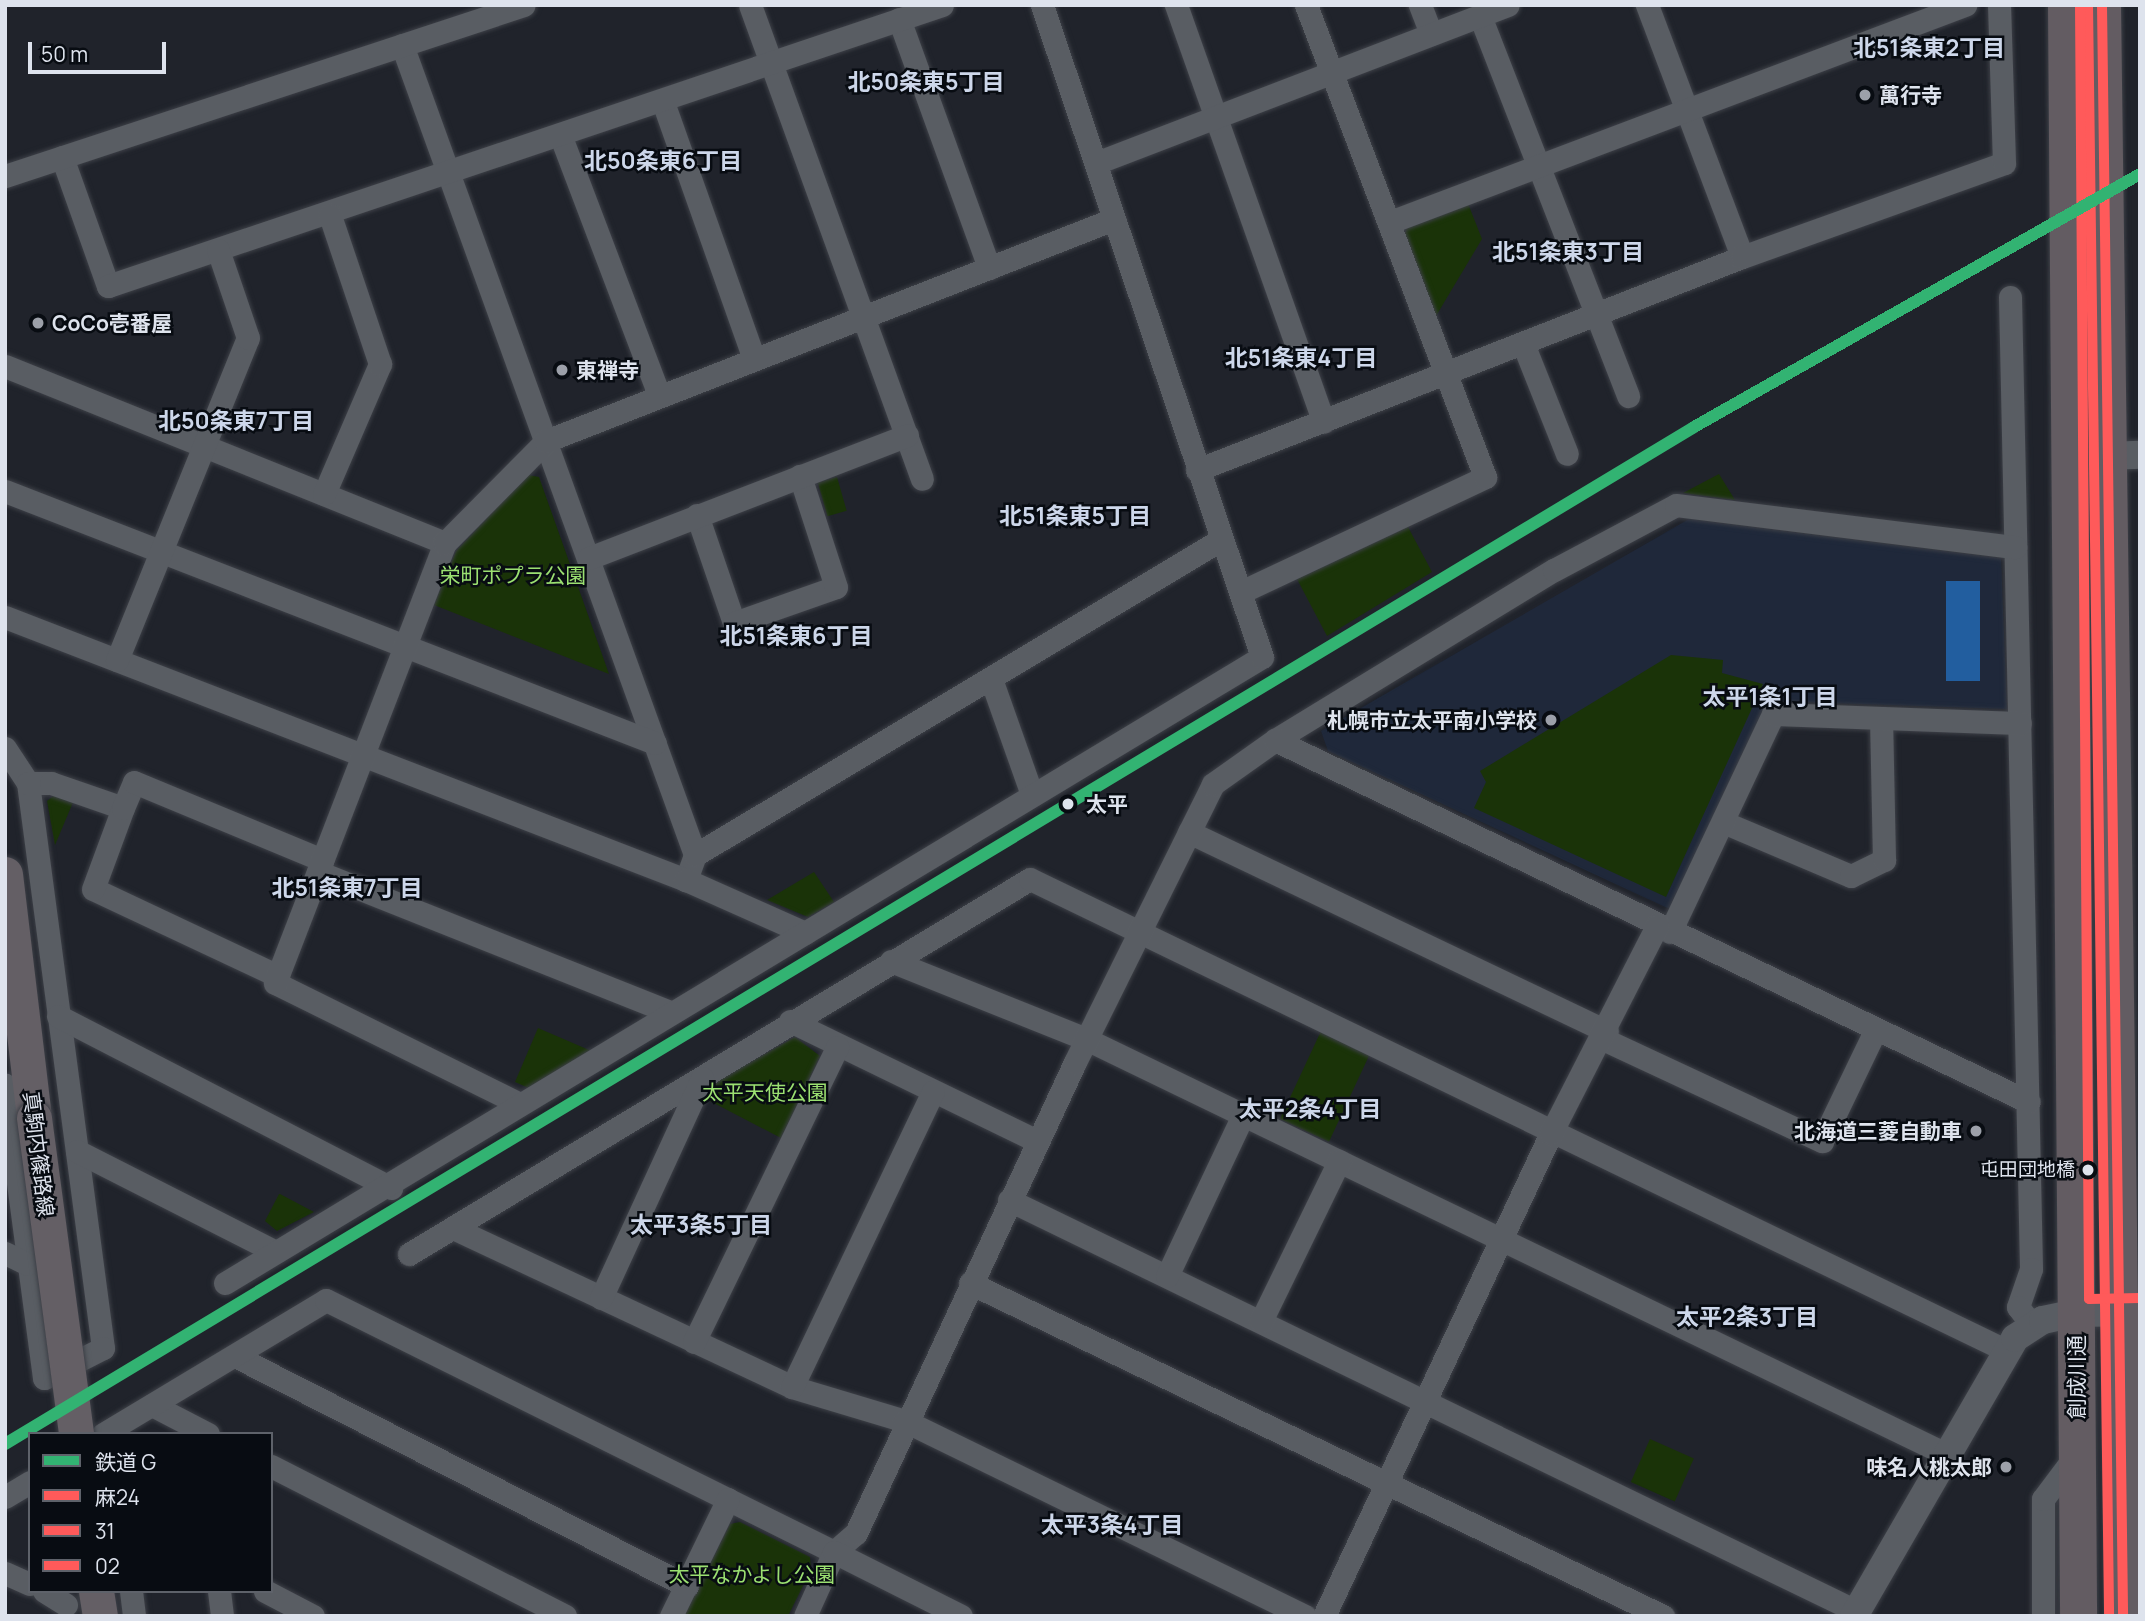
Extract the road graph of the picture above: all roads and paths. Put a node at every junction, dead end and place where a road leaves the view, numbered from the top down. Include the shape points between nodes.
1 (523, 5) edge
2 (750, 5) edge
3 (942, 5) edge
4 (1042, 5) edge
5 (1176, 5) edge
6 (1306, 5) edge
7 (1420, 5) edge
8 (1508, 5) edge
9 (1647, 5) edge
10 (1965, 5) edge
11 (1999, 5) edge
12 (2066, 5) edge
13 (2102, 5) edge
14 (1480, 16) junction
15 (899, 19) junction
16 (1431, 34) junction
17 (402, 45) junction
18 (772, 64) junction
19 (1332, 73) junction
20 (663, 102) junction
21 (1686, 109) junction
22 (1216, 117) junction
23 (561, 137) junction
24 (62, 157) junction
25 (1096, 163) junction
26 (1540, 165) junction
27 (5, 176) edge
28 (450, 176) junction
29 (330, 215) junction
30 (1114, 219) junction
31 (1390, 222) junction
32 (218, 250) junction
33 (1742, 257) junction
34 (989, 268) junction
35 (2010, 297) dead end
36 (864, 316) junction
37 (1596, 318) junction
38 (1524, 346) junction
39 (754, 359) junction
40 (5, 366) edge
41 (1446, 376) junction
42 (659, 395) junction
43 (1628, 396) dead end
44 (1324, 422) junction
45 (906, 435) junction
46 (546, 441) junction
47 (200, 445) junction
48 (1566, 454) dead end
49 (2123, 455) edge
50 (1197, 470) junction
51 (800, 476) junction
52 (922, 479) dead end
53 (5, 491) edge
54 (324, 494) junction
55 (696, 515) junction
56 (1222, 539) junction
57 (445, 543) junction
58 (2015, 547) junction
59 (160, 552) junction
60 (589, 558) junction
61 (1241, 592) junction
62 (5, 617) edge
63 (405, 650) junction
64 (117, 660) junction
65 (991, 679) junction
66 (1881, 718) junction
67 (2020, 723) junction
68 (1275, 740) junction
69 (655, 743) junction
70 (5, 748) edge
71 (362, 756) junction
72 (28, 783) junction
73 (1032, 795) junction
74 (123, 808) junction
75 (1723, 821) junction
76 (1189, 832) junction
77 (695, 855) junction
78 (320, 866) junction
79 (5, 874) edge
80 (686, 880) junction
81 (1664, 929) junction
82 (805, 933) junction
83 (1139, 933) junction
84 (891, 961) junction
85 (278, 976) junction
86 (669, 1012) junction
87 (58, 1016) junction
88 (790, 1021) junction
89 (1876, 1029) junction
90 (1605, 1035) junction
91 (1086, 1040) junction
92 (837, 1046) junction
93 (702, 1078) junction
94 (5, 1085) edge
95 (933, 1092) junction
96 (2029, 1102) junction
97 (518, 1103) junction
98 (1242, 1115) junction
99 (1551, 1133) junction
100 (1037, 1142) junction
101 (77, 1151) junction
102 (1339, 1161) junction
103 (391, 1188) junction
104 (1009, 1200) junction
105 (453, 1228) junction
106 (1501, 1238) junction
107 (276, 1252) junction
108 (5, 1253) edge
109 (409, 1254) dead end
110 (29, 1264) junction
111 (1167, 1276) junction
112 (225, 1283) dead end
113 (970, 1283) junction
114 (601, 1298) junction
115 (2129, 1312) edge
116 (2075, 1313) junction
117 (1261, 1321) junction
118 (2032, 1325) junction
119 (694, 1342) junction
120 (2005, 1350) junction
121 (235, 1356) junction
122 (792, 1387) junction
123 (1427, 1401) junction
124 (152, 1405) junction
125 (905, 1421) junction
126 (99, 1432) edge
127 (101, 1432) edge
128 (200, 1432) edge
129 (1946, 1454) junction
130 (2076, 1454) junction
131 (273, 1467) edge
132 (28, 1483) edge
133 (1387, 1485) junction
134 (5, 1497) edge
135 (729, 1499) junction
136 (834, 1552) junction
137 (5, 1573) edge
138 (28, 1583) edge
139 (687, 1586) junction
140 (50, 1593) edge
141 (131, 1593) edge
142 (219, 1593) edge
143 (269, 1593) edge
144 (74, 1601) edge
145 (1855, 1614) edge
146 (100, 1616) edge
147 (134, 1616) edge
148 (222, 1616) edge
149 (313, 1616) edge
150 (565, 1616) edge
151 (671, 1616) edge
152 (805, 1616) edge
153 (961, 1616) edge
154 (1305, 1616) edge
155 (1324, 1616) edge
156 (1663, 1616) edge
157 (2043, 1616) edge
158 (2078, 1616) edge
159 (2123, 1616) edge

1 - 17 street
2 - 18 street
3 - 15 street
4 - 25 street
5 - 22 street
6 - 19 street
7 - 16 street
8 - 14 street
9 - 21 street
10 - 21 street
11 - 33 street via 2004,163
12 - 116 highway, 創成川通
13 - 49 highway, 創成川通 via 2104,248
14 - 16 street
14 - 26 street
15 - 18 street
15 - 34 street
16 - 19 street
17 - 24 street
17 - 28 street
18 - 20 street
18 - 36 street
19 - 22 street
19 - 31 street
20 - 23 street
20 - 39 street
21 - 26 street
21 - 33 street
22 - 25 street
22 - 44 street
23 - 28 street
23 - 42 street
24 - 27 street
24 - 32 street via 108,286
25 - 30 street
26 - 31 street
26 - 37 street
28 - 29 street
28 - 46 street
29 - 32 street
29 - 54 street via 380,364
30 - 34 street
30 - 50 street
31 - 41 street
32 - 47 street via 248,338
33 - 37 street
34 - 36 street
35 - 58 street
36 - 39 street
36 - 45 street
37 - 38 street
37 - 43 street
38 - 41 street
38 - 48 street
39 - 42 street
40 - 47 street
41 - 44 street
41 - 61 street via 1485,477
42 - 46 street
44 - 50 street
45 - 51 street
45 - 52 street
46 - 57 street
46 - 60 street
47 - 54 street
47 - 59 street
49 - 115 highway, 創成川通
50 - 56 street
51 - 55 street
51 - 55 street via 836,587 734,623
53 - 59 street
54 - 57 street
55 - 60 street
56 - 61 street
56 - 65 street
57 - 63 street
58 - 67 street
58 - 68 street via 1676,505 1554,570
59 - 63 street
59 - 64 street
60 - 69 street
61 - 73 street via 1262,657
62 - 64 street
63 - 69 street
63 - 71 street
64 - 71 street
65 - 73 street
65 - 77 street
66 - 67 street
66 - 75 street via 1773,714
66 - 75 street via 1884,860 1851,876
67 - 96 street
68 - 76 street via 1213,784
68 - 81 street
69 - 77 street
70 - 72 street
71 - 78 street
71 - 80 street
72 - 74 street via 51,783
72 - 87 street
73 - 82 street
74 - 78 street via 134,782
74 - 85 street via 93,889
75 - 81 street
76 - 83 street
76 - 90 street
77 - 80 street
78 - 85 street
78 - 86 street
79 - 126 main road, 真駒内篠路線, bridge via 34,1118
80 - 82 street
81 - 89 street
81 - 90 street
82 - 86 street
83 - 84 street via 1030,879
83 - 91 street
83 - 99 street
84 - 88 street
84 - 91 street
85 - 97 street via 275,983
86 - 97 street
87 - 101 street
87 - 103 street
88 - 92 street
88 - 93 street
89 - 90 street via 1822,1141
89 - 96 street
90 - 99 street
91 - 98 street
91 - 100 street
92 - 95 street
92 - 119 street
93 - 105 street
93 - 114 street
94 - 110 street
95 - 100 street
95 - 122 street
96 - 118 street via 2031,1269 2018,1307
97 - 103 street
98 - 102 street
98 - 111 street
99 - 106 street
99 - 120 street
100 - 104 street
101 - 107 street
101 - 110 street via 103,1348 44,1378
102 - 106 street
102 - 117 street
103 - 107 street
104 - 111 street
104 - 113 street
105 - 109 street
105 - 114 street
106 - 123 street
106 - 129 street
107 - 112 street
108 - 110 street
111 - 117 street
113 - 125 street
113 - 133 street
114 - 119 street
115 - 116 street
115 - 159 highway, 創成川通
116 - 118 street
116 - 130 highway, 創成川通
117 - 123 street
118 - 120 street
119 - 122 street
120 - 129 street
121 - 124 street
121 - 135 street via 326,1300
121 - 139 street
122 - 125 street
123 - 133 street
123 - 145 street
124 - 127 street
124 - 128 street
125 - 136 street via 856,1534
125 - 154 street
129 - 145 street
130 - 157 street via 2043,1499
130 - 158 highway, 創成川通
131 - 150 street
132 - 134 street
133 - 155 street
133 - 156 street
135 - 136 street
135 - 139 street
136 - 152 street
136 - 153 street
137 - 138 street
139 - 151 street
140 - 144 street
141 - 147 street
142 - 148 street
143 - 149 street
144 - 146 main road

